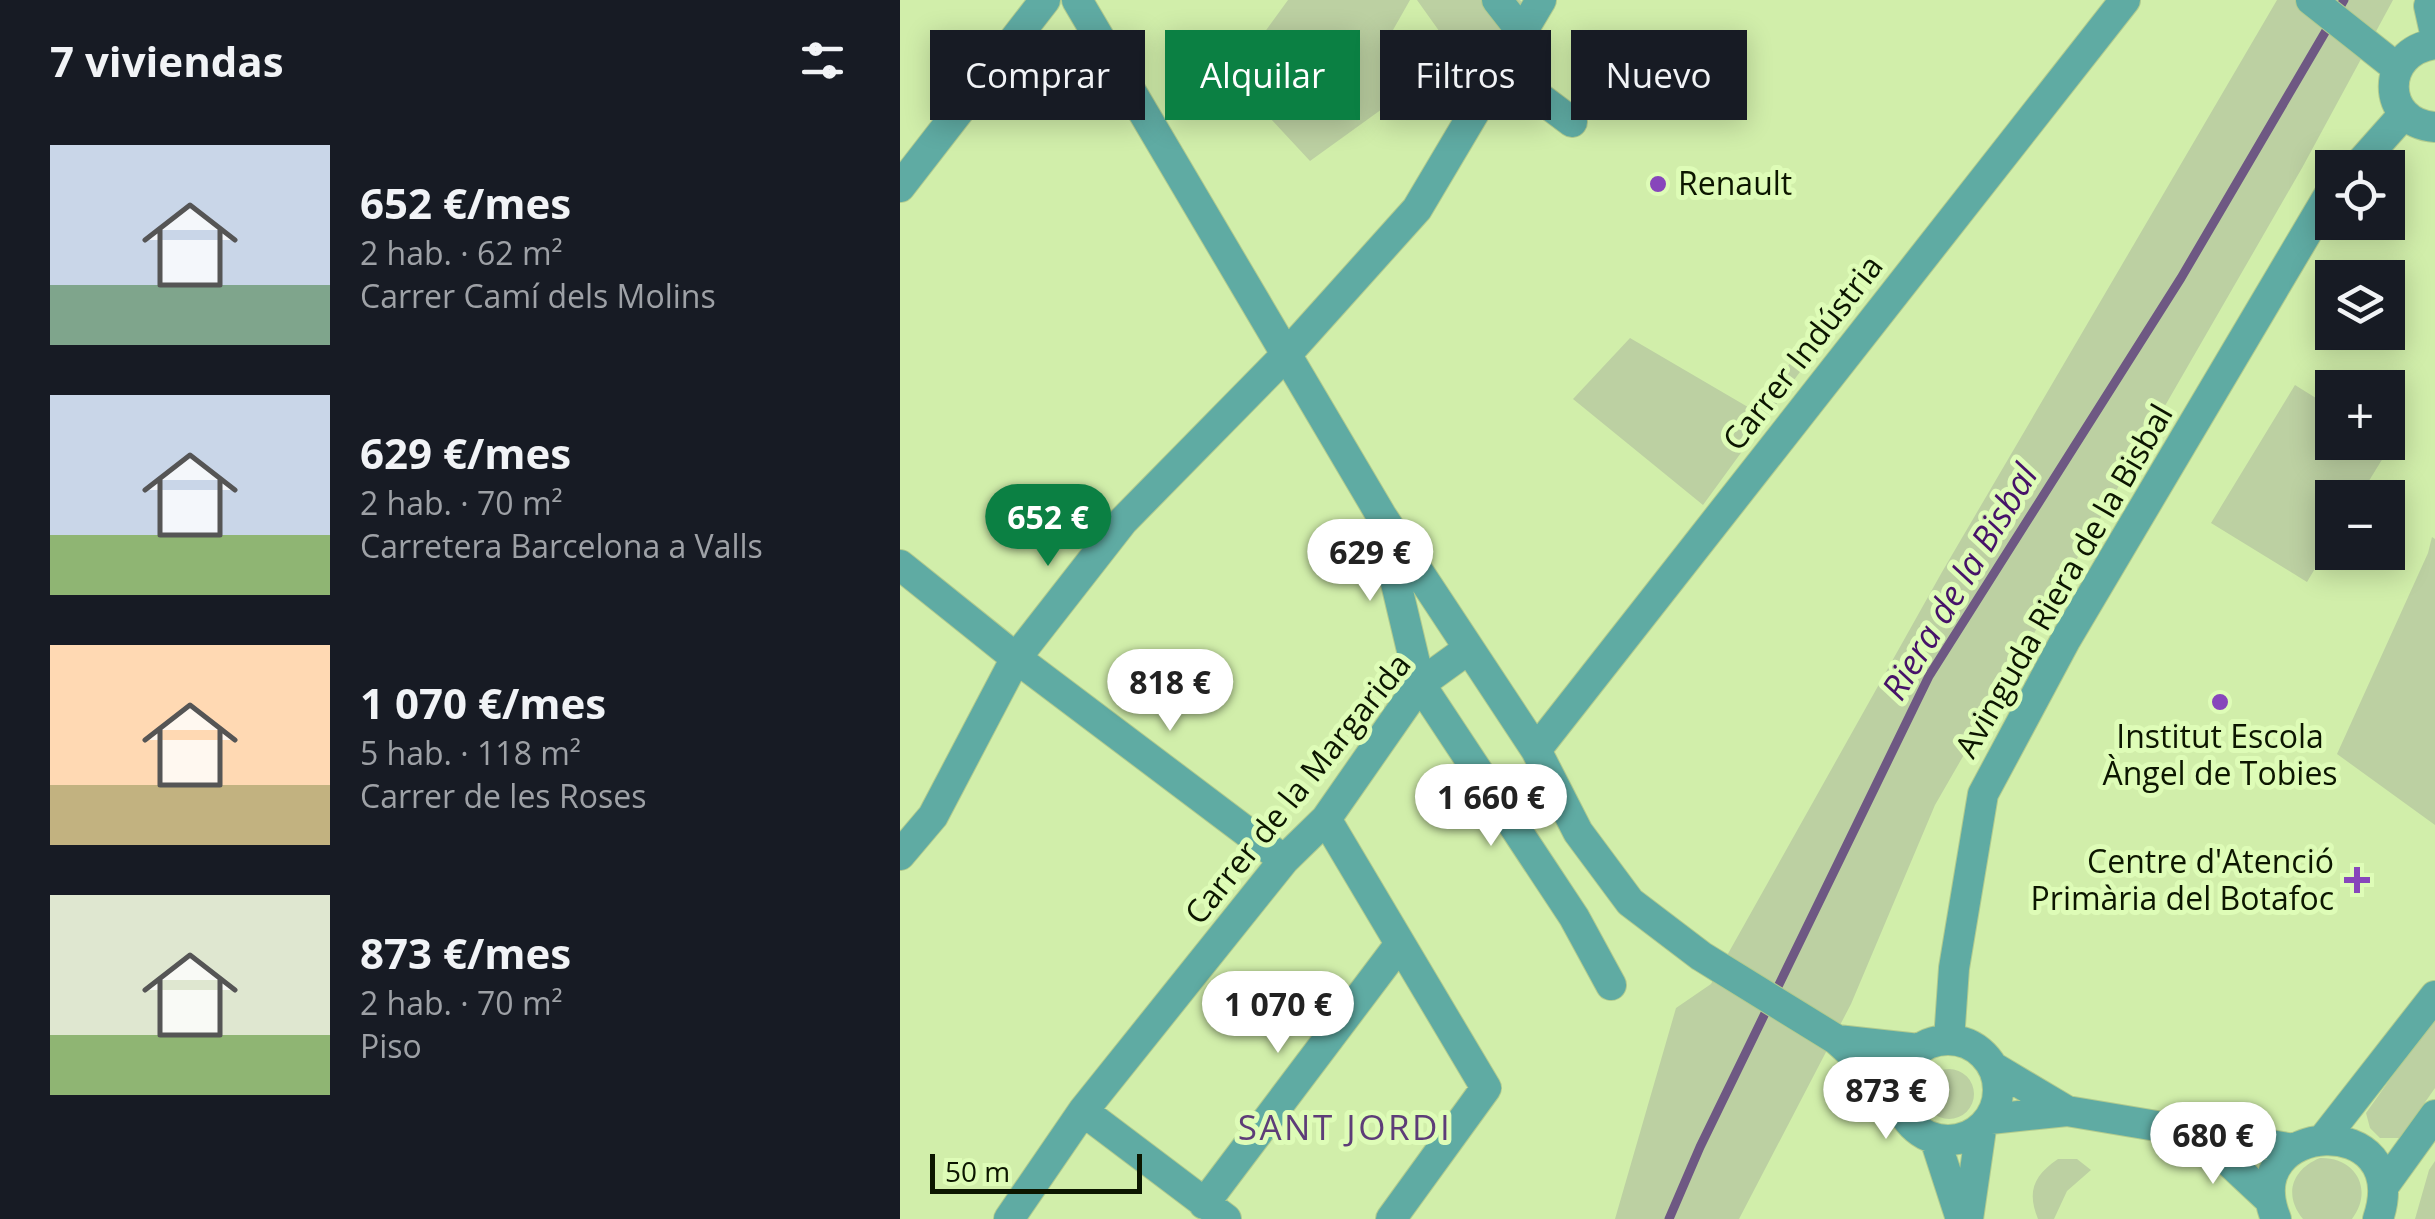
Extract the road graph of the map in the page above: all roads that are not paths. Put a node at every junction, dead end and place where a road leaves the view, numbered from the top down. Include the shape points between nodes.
1 (1044, 0) edge
2 (1077, 0) edge
3 (1497, 0) edge
4 (1541, 0) edge
5 (2125, 0) edge
6 (2311, 0) edge
7 (2432, 0) edge
8 (1520, 30) edge
9 (1523, 30) edge
10 (2435, 34) edge
11 (2435, 44) edge
12 (2386, 59) junction
13 (1551, 106) edge
14 (2404, 114) junction
15 (1469, 120) edge
16 (1572, 122) dead end
17 (2435, 127) edge
18 (2372, 150) edge
19 (903, 179) edge
20 (2315, 219) edge
21 (1285, 356) junction
22 (1379, 511) junction
23 (900, 565) edge
24 (1467, 650) junction
25 (1016, 658) junction
26 (1420, 684) junction
27 (1536, 750) junction
28 (1326, 820) junction
29 (900, 855) edge
30 (1284, 860) junction
31 (1400, 944) junction
32 (1610, 985) dead end
33 (2435, 996) edge
34 (1830, 1035) junction
35 (1949, 1040) junction
36 (1919, 1049) junction
37 (1993, 1068) junction
38 (1897, 1094) junction
39 (2067, 1110) junction
40 (1083, 1111) junction
41 (2435, 1115) edge
42 (1986, 1124) junction
43 (2196, 1131) junction
44 (2324, 1138) junction
45 (1935, 1139) junction
46 (2294, 1149) junction
47 (2383, 1187) junction
48 (2273, 1210) edge
49 (1215, 1211) edge
50 (1008, 1219) edge
51 (1391, 1219) edge
52 (1965, 1219) edge
53 (2378, 1219) edge

1 - 19 street
2 - 21 street
3 - 8 street
4 - 9 street
5 - 27 street, Carrer Indústria
6 - 12 street
7 - 10 street
11 - 12 street
12 - 14 street
13 - 16 street
14 - 17 street
14 - 18 street
15 - 21 street via 1416,210
20 - 35 street, Avinguda Riera de la Bisbal via 2066,639 1983,794
21 - 22 street
21 - 25 street via 1123,521
22 - 24 street
22 - 26 street
23 - 25 street
24 - 26 street, Carrer de la Margarida
24 - 27 street
25 - 29 street via 933,816
25 - 30 street
26 - 28 street, Carrer de la Margarida
26 - 32 street via 1574,917
27 - 34 street via 1578,832 1630,902 1701,956
28 - 30 street, Carrer de la Margarida
28 - 31 street
30 - 40 street, Carrer de la Margarida
31 - 49 street
31 - 51 street via 1486,1088
33 - 44 street
34 - 36 street
34 - 38 street
35 - 36 street
35 - 37 street via 1974,1048
36 - 38 street via 1902,1068
37 - 39 street
37 - 42 street via 1997,1102
38 - 45 street via 1913,1127
39 - 42 street
39 - 43 street
40 - 49 street
40 - 50 street, Carrer de la Margarida
41 - 47 street
42 - 45 street via 1967,1138
42 - 52 street
43 - 46 street
43 - 48 street
44 - 46 street
44 - 47 street via 2363,1151
45 - 52 street
46 - 48 street via 2275,1172
47 - 53 street

